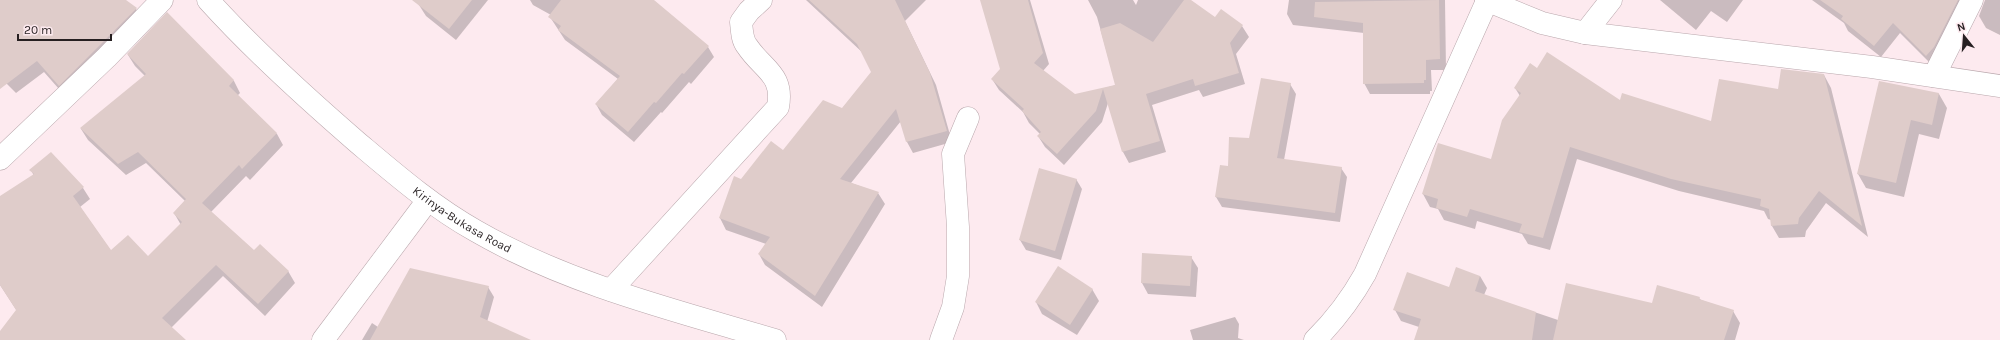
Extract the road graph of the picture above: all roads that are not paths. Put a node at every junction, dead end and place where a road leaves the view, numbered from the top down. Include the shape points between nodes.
1 (162, 0) edge
2 (208, 0) edge
3 (761, 0) edge
4 (1487, 0) edge
5 (1611, 0) edge
6 (1972, 0) edge
7 (1585, 33) junction
8 (1934, 76) junction
9 (2000, 86) edge
10 (968, 118) dead end
11 (0, 159) edge
12 (428, 200) junction
13 (611, 290) junction
14 (323, 340) edge
15 (775, 340) edge
16 (941, 340) edge
17 (1315, 340) edge

1 - 11 street via 107,57
2 - 12 street, Kirinya-Bukasa Road via 315,106
3 - 13 street via 741,22 743,38 746,46 776,79 781,92 778,107
4 - 7 street via 1542,22
4 - 17 street via 1365,274 1350,300
5 - 7 street
6 - 8 street
7 - 8 street
8 - 9 street
10 - 16 street via 953,154 958,227 958,276 953,307
12 - 13 street, Kirinya-Bukasa Road via 477,232 535,260
12 - 14 street
13 - 15 street, Kirinya-Bukasa Road

